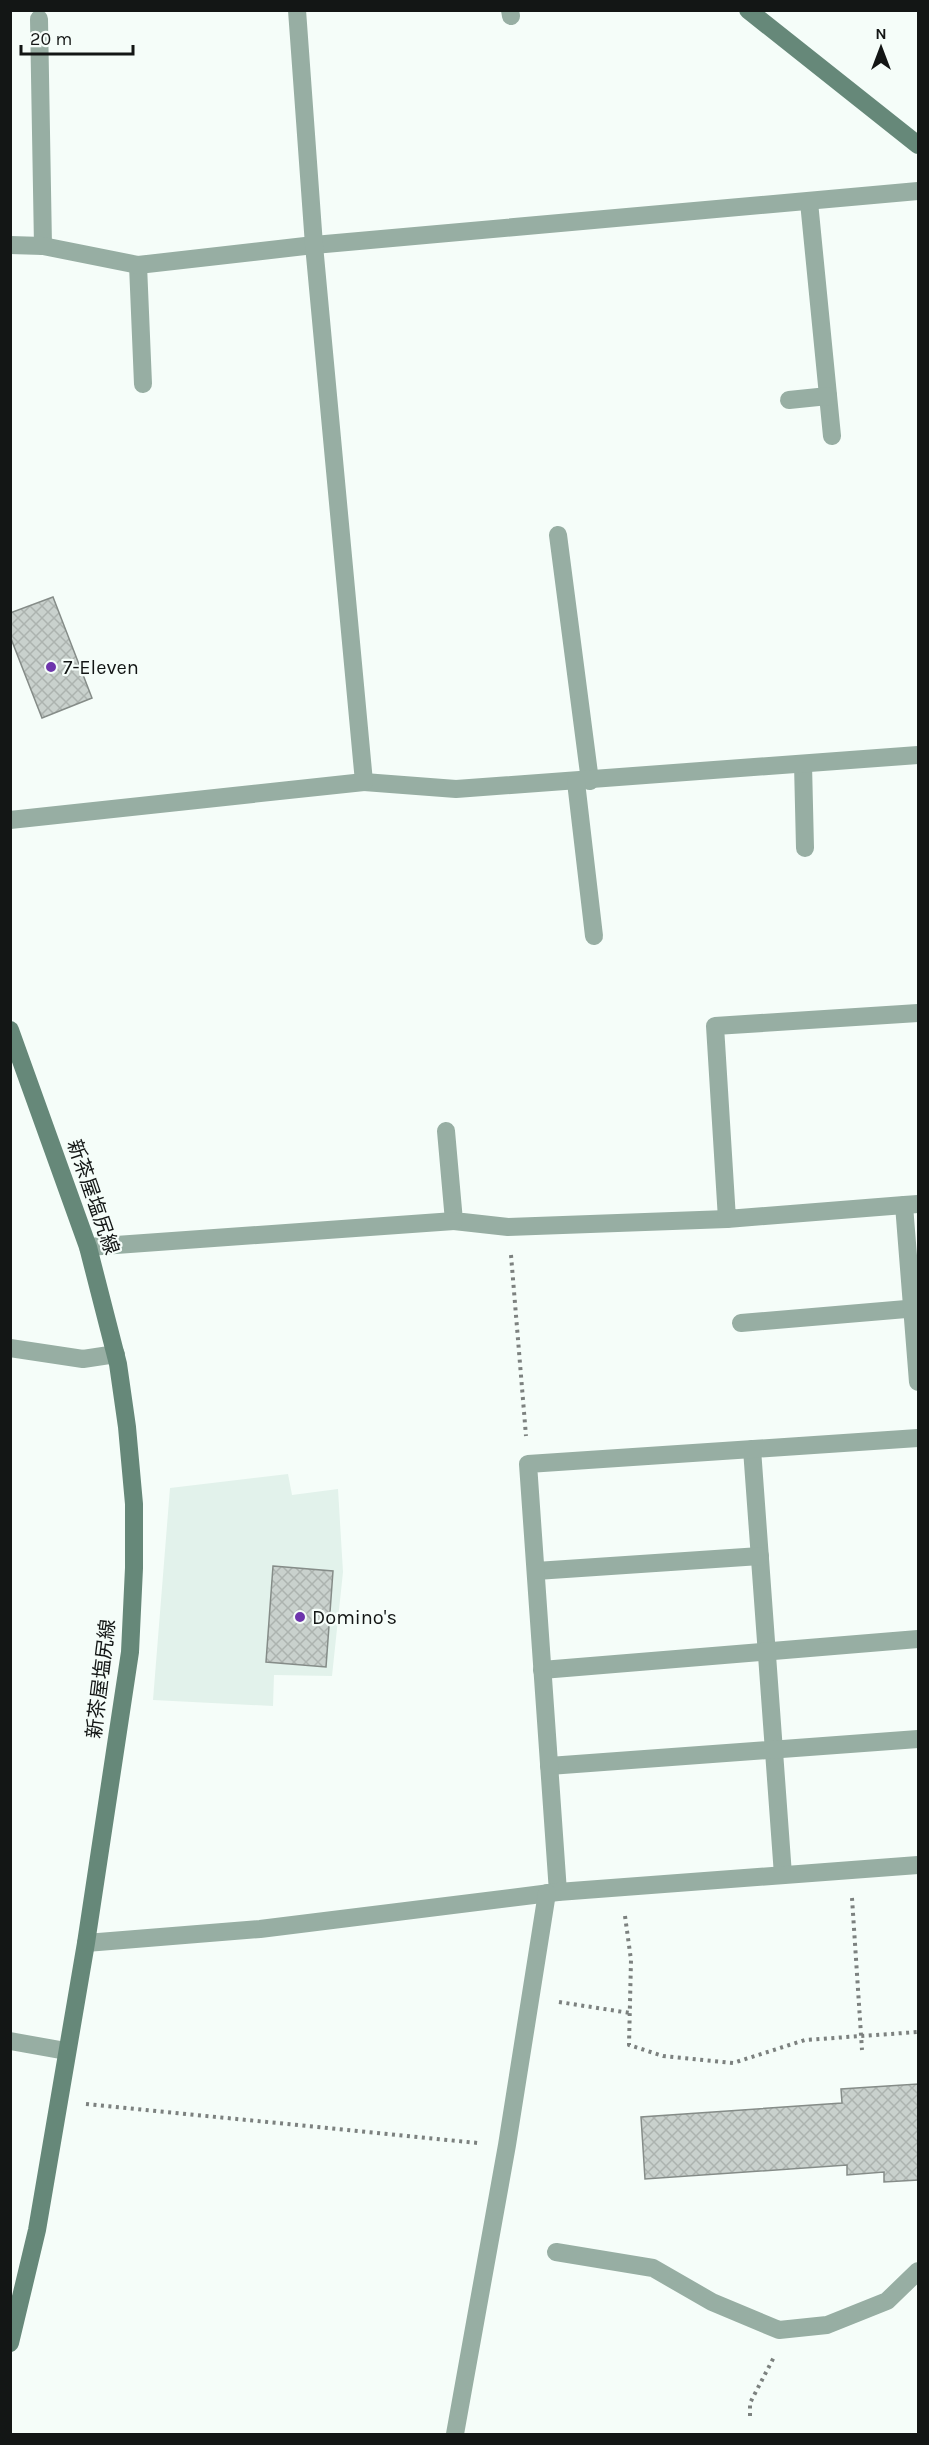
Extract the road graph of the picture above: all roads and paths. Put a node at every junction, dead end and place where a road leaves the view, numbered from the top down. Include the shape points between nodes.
1 (297, 10) edge
2 (748, 10) edge
3 (39, 19) dead end
4 (918, 145) edge
5 (918, 191) edge
6 (809, 202) junction
7 (10, 245) edge
8 (314, 245) junction
9 (43, 246) junction
10 (138, 265) junction
11 (143, 384) dead end
12 (828, 396) junction
13 (789, 400) dead end
14 (832, 436) dead end
15 (558, 536) dead end
16 (918, 755) edge
17 (803, 764) junction
18 (583, 781) junction
19 (364, 782) junction
20 (10, 820) edge
21 (805, 848) dead end
22 (594, 936) dead end
23 (918, 1013) edge
24 (10, 1030) edge
25 (446, 1131) dead end
26 (911, 1204) edge
27 (727, 1219) junction
28 (454, 1221) junction
29 (508, 1227) junction
30 (88, 1247) junction
31 (916, 1308) edge
32 (741, 1323) dead end
33 (10, 1348) edge
34 (116, 1354) junction
35 (918, 1382) edge
36 (918, 1438) edge
37 (752, 1449) junction
38 (528, 1464) junction
39 (760, 1556) junction
40 (536, 1571) junction
41 (918, 1639) edge
42 (767, 1652) junction
43 (542, 1671) junction
44 (918, 1739) edge
45 (774, 1750) junction
46 (549, 1766) junction
47 (918, 1865) edge
48 (783, 1875) junction
49 (851, 1891) dead end
50 (552, 1893) junction
51 (624, 1910) dead end
52 (86, 1943) junction
53 (529, 1997) junction
54 (630, 2013) junction
55 (918, 2032) edge
56 (861, 2036) junction
57 (10, 2041) edge
58 (862, 2050) dead end
59 (66, 2051) junction
60 (79, 2104) dead end
61 (507, 2145) junction
62 (556, 2252) dead end
63 (918, 2271) edge
64 (10, 2343) edge
65 (455, 2434) edge

1 - 8 street
2 - 4 main road
3 - 9 street
5 - 6 street
6 - 8 street
6 - 12 street
7 - 9 street
8 - 10 street
8 - 19 street
9 - 10 street
10 - 11 street
12 - 13 street
12 - 14 street
15 - 18 street
16 - 17 street
17 - 18 street
17 - 21 street
18 - 19 street via 456,789
18 - 22 street
19 - 20 street
23 - 27 street via 716,1026
24 - 30 main road, 新茶屋塩尻線
25 - 28 street
26 - 27 street
26 - 31 street
27 - 29 street
28 - 29 street
28 - 30 street
29 - 38 path
30 - 34 main road, 新茶屋塩尻線
31 - 32 street
31 - 35 street
33 - 34 street via 83,1359
34 - 52 main road, 新茶屋塩尻線 via 134,1504 130,1652
36 - 37 street
37 - 38 street
37 - 39 street
38 - 40 street
39 - 40 street
39 - 42 street
40 - 43 street
41 - 42 street
42 - 43 street
42 - 45 street
43 - 46 street
44 - 45 street
45 - 46 street
45 - 48 street
46 - 50 street
47 - 48 street
48 - 50 street
49 - 56 path
50 - 52 street via 261,1929
50 - 53 street
51 - 54 path via 631,1960
52 - 59 main road, 新茶屋塩尻線
53 - 54 path
53 - 61 street
54 - 56 path via 629,2045 663,2056 733,2062 805,2040
55 - 56 path
56 - 58 path
57 - 59 street
59 - 64 main road, 新茶屋塩尻線 via 37,2230
60 - 61 path
61 - 65 street
62 - 63 street via 653,2268 712,2302 778,2330 827,2325 887,2301

